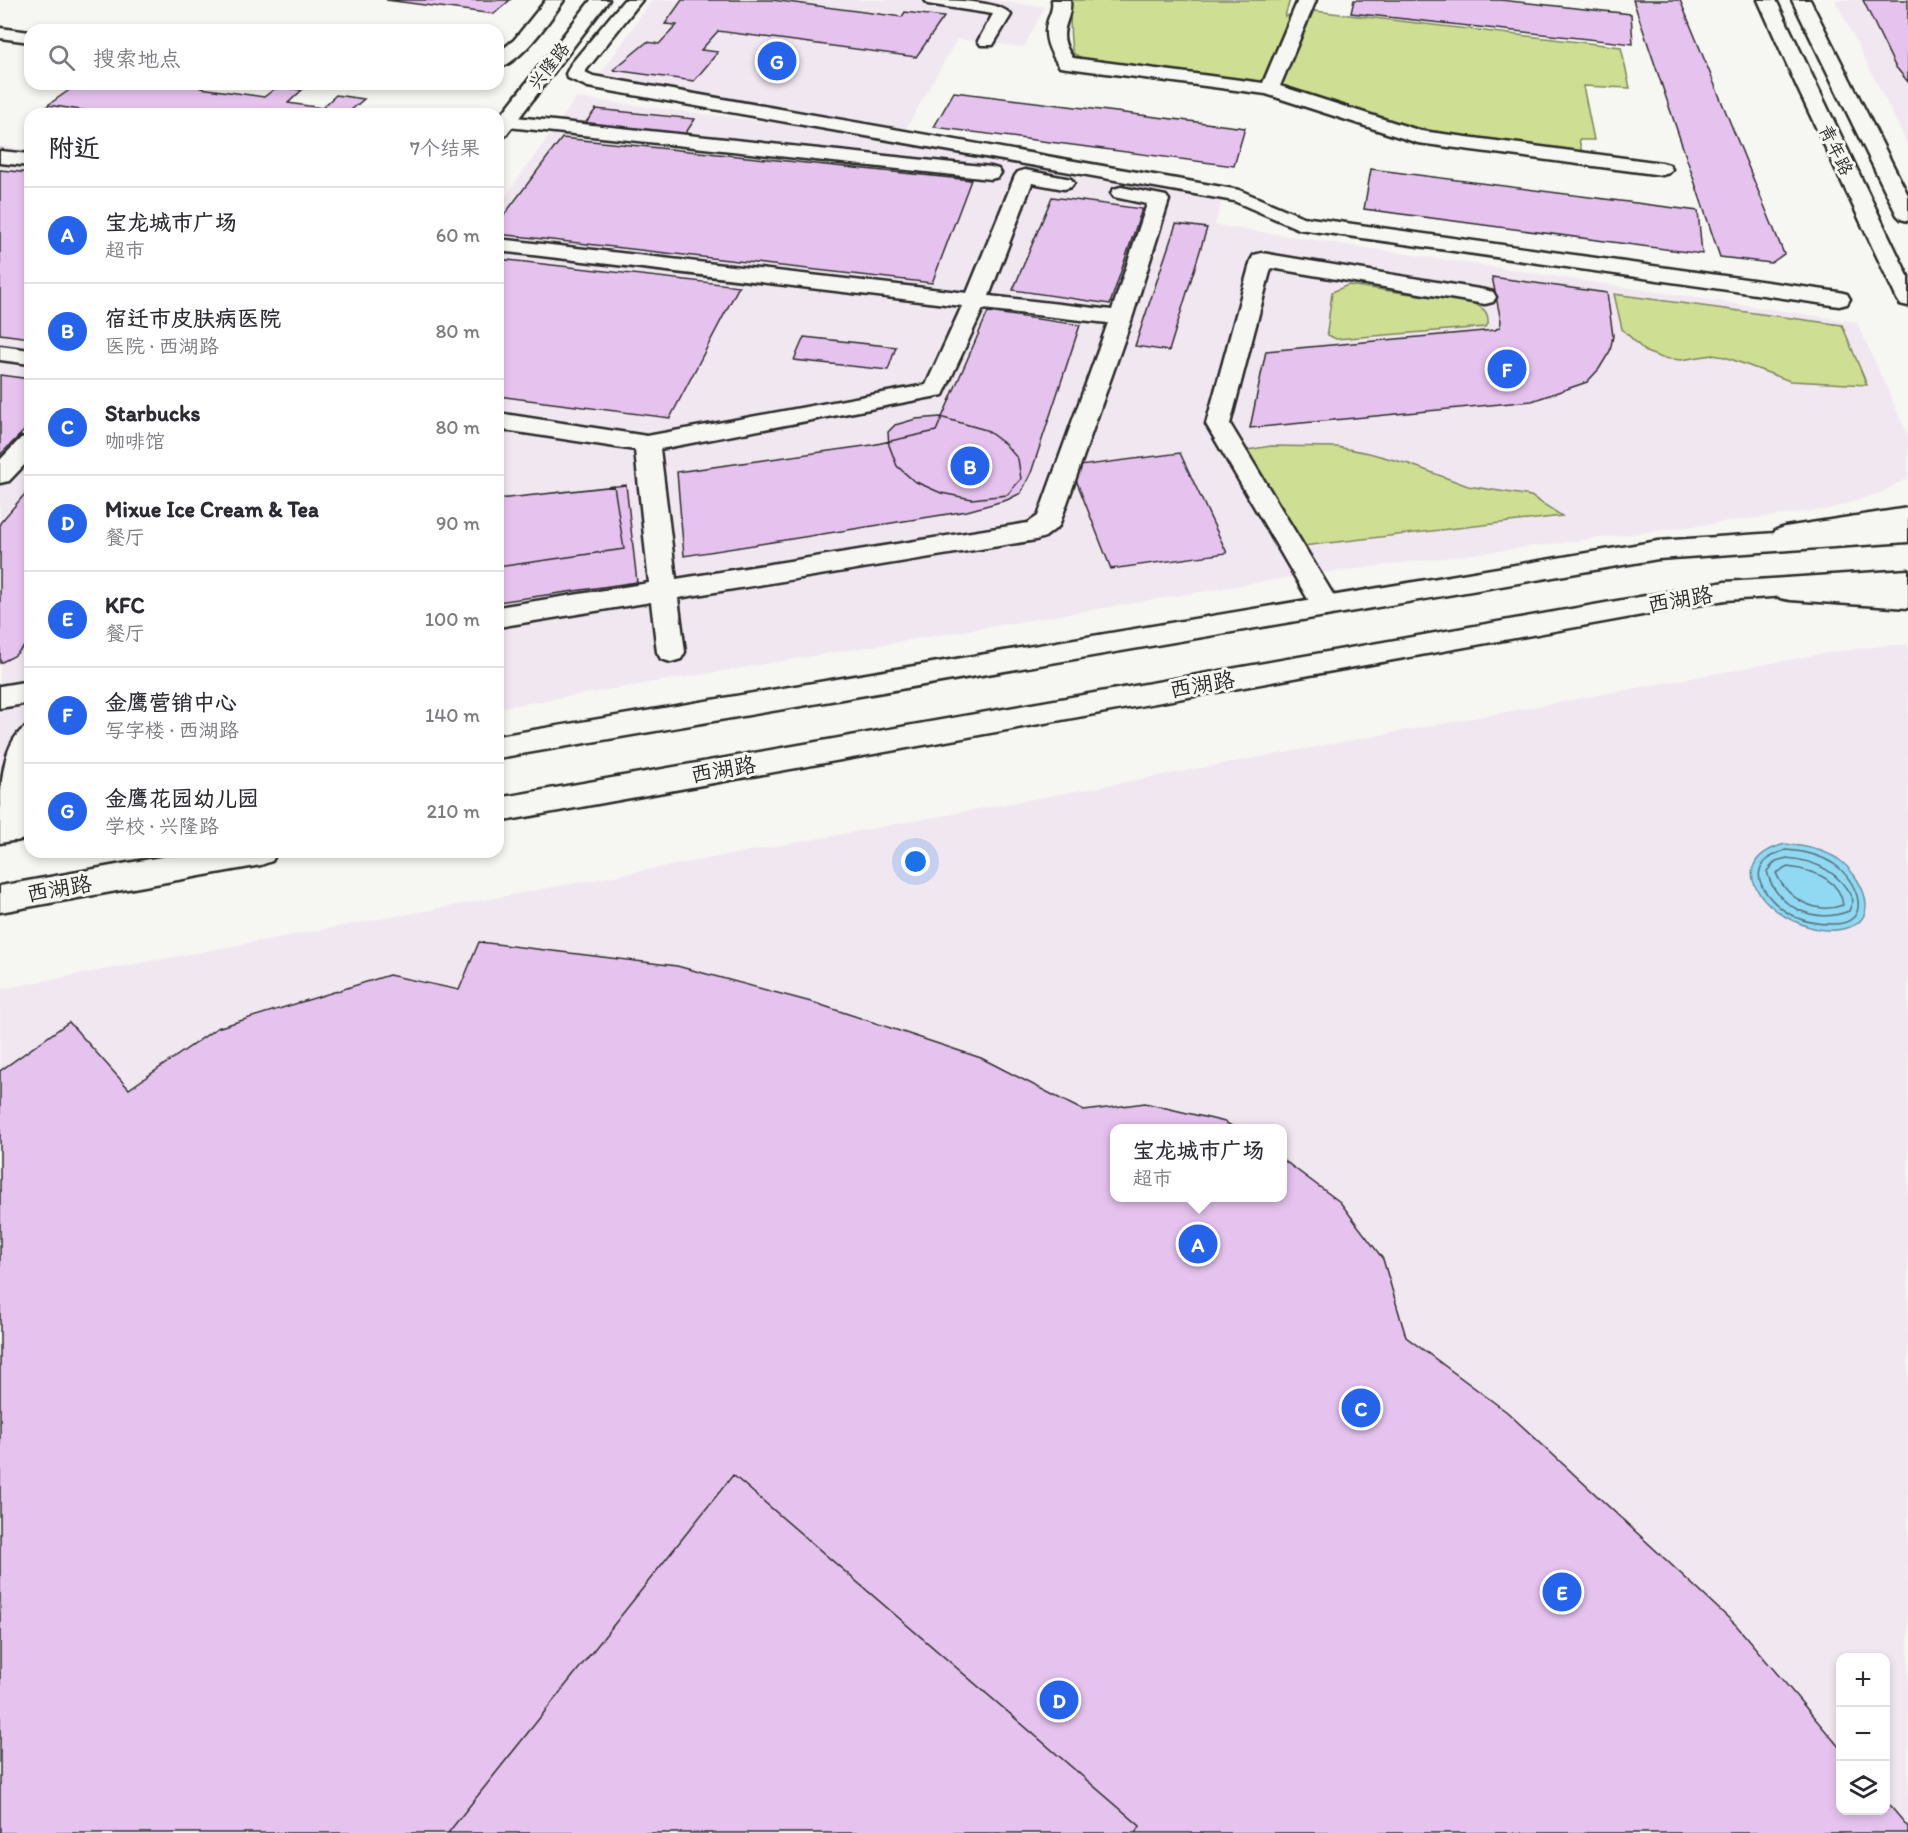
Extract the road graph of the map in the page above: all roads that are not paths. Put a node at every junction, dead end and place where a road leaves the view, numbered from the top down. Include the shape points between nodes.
1 (555, 0) edge
2 (600, 0) edge
3 (633, 0) edge
4 (934, 0) edge
5 (1061, 0) edge
6 (1307, 0) edge
7 (1767, 0) edge
8 (1802, 0) edge
9 (0, 33) edge
10 (24, 36) edge
11 (987, 41) dead end
12 (504, 57) edge
13 (1269, 89) junction
14 (504, 124) edge
15 (504, 127) edge
16 (0, 157) edge
17 (24, 159) edge
18 (1662, 169) dead end
19 (1025, 176) junction
20 (1908, 215) edge
21 (504, 246) edge
22 (1485, 297) dead end
23 (1839, 299) dead end
24 (1908, 299) edge
25 (976, 300) junction
26 (1121, 318) junction
27 (0, 353) edge
28 (24, 356) edge
29 (504, 422) edge
30 (646, 444) junction
31 (24, 450) edge
32 (0, 475) edge
33 (1908, 517) edge
34 (1908, 533) edge
35 (1710, 546) junction
36 (1908, 579) edge
37 (1746, 589) junction
38 (664, 591) junction
39 (1908, 598) edge
40 (1326, 606) junction
41 (504, 616) edge
42 (671, 652) dead end
43 (24, 693) edge
44 (0, 697) edge
45 (24, 744) edge
46 (504, 746) edge
47 (504, 809) edge
48 (15, 829) edge
49 (227, 858) edge
50 (0, 898) edge

1 - 12 main road via 520,44
2 - 14 main road, 兴隆路
3 - 23 main road via 578,68 575,74 579,78 1239,196 1299,223
4 - 11 main road via 1000,11 1002,15
5 - 13 main road via 1055,34 1067,63
6 - 13 main road
7 - 24 main road, 青年路
8 - 20 main road, 青年路
9 - 10 main road
13 - 18 main road via 1418,137
15 - 19 main road
16 - 17 main road
19 - 25 main road
19 - 26 main road via 1159,200
21 - 25 main road
22 - 40 main road via 1262,260 1218,424
25 - 26 main road
25 - 30 main road via 935,390
26 - 38 main road via 1050,520 1036,531
27 - 28 main road
29 - 30 main road
30 - 38 main road
31 - 32 main road
33 - 35 main road
34 - 35 main road
35 - 40 main road via 1647,552
36 - 37 main road, 西湖路
37 - 39 main road
37 - 47 main road, 西湖路
38 - 41 main road
38 - 42 main road
40 - 46 main road
43 - 44 main road
45 - 48 main road via 15,756
49 - 50 main road, 西湖路

